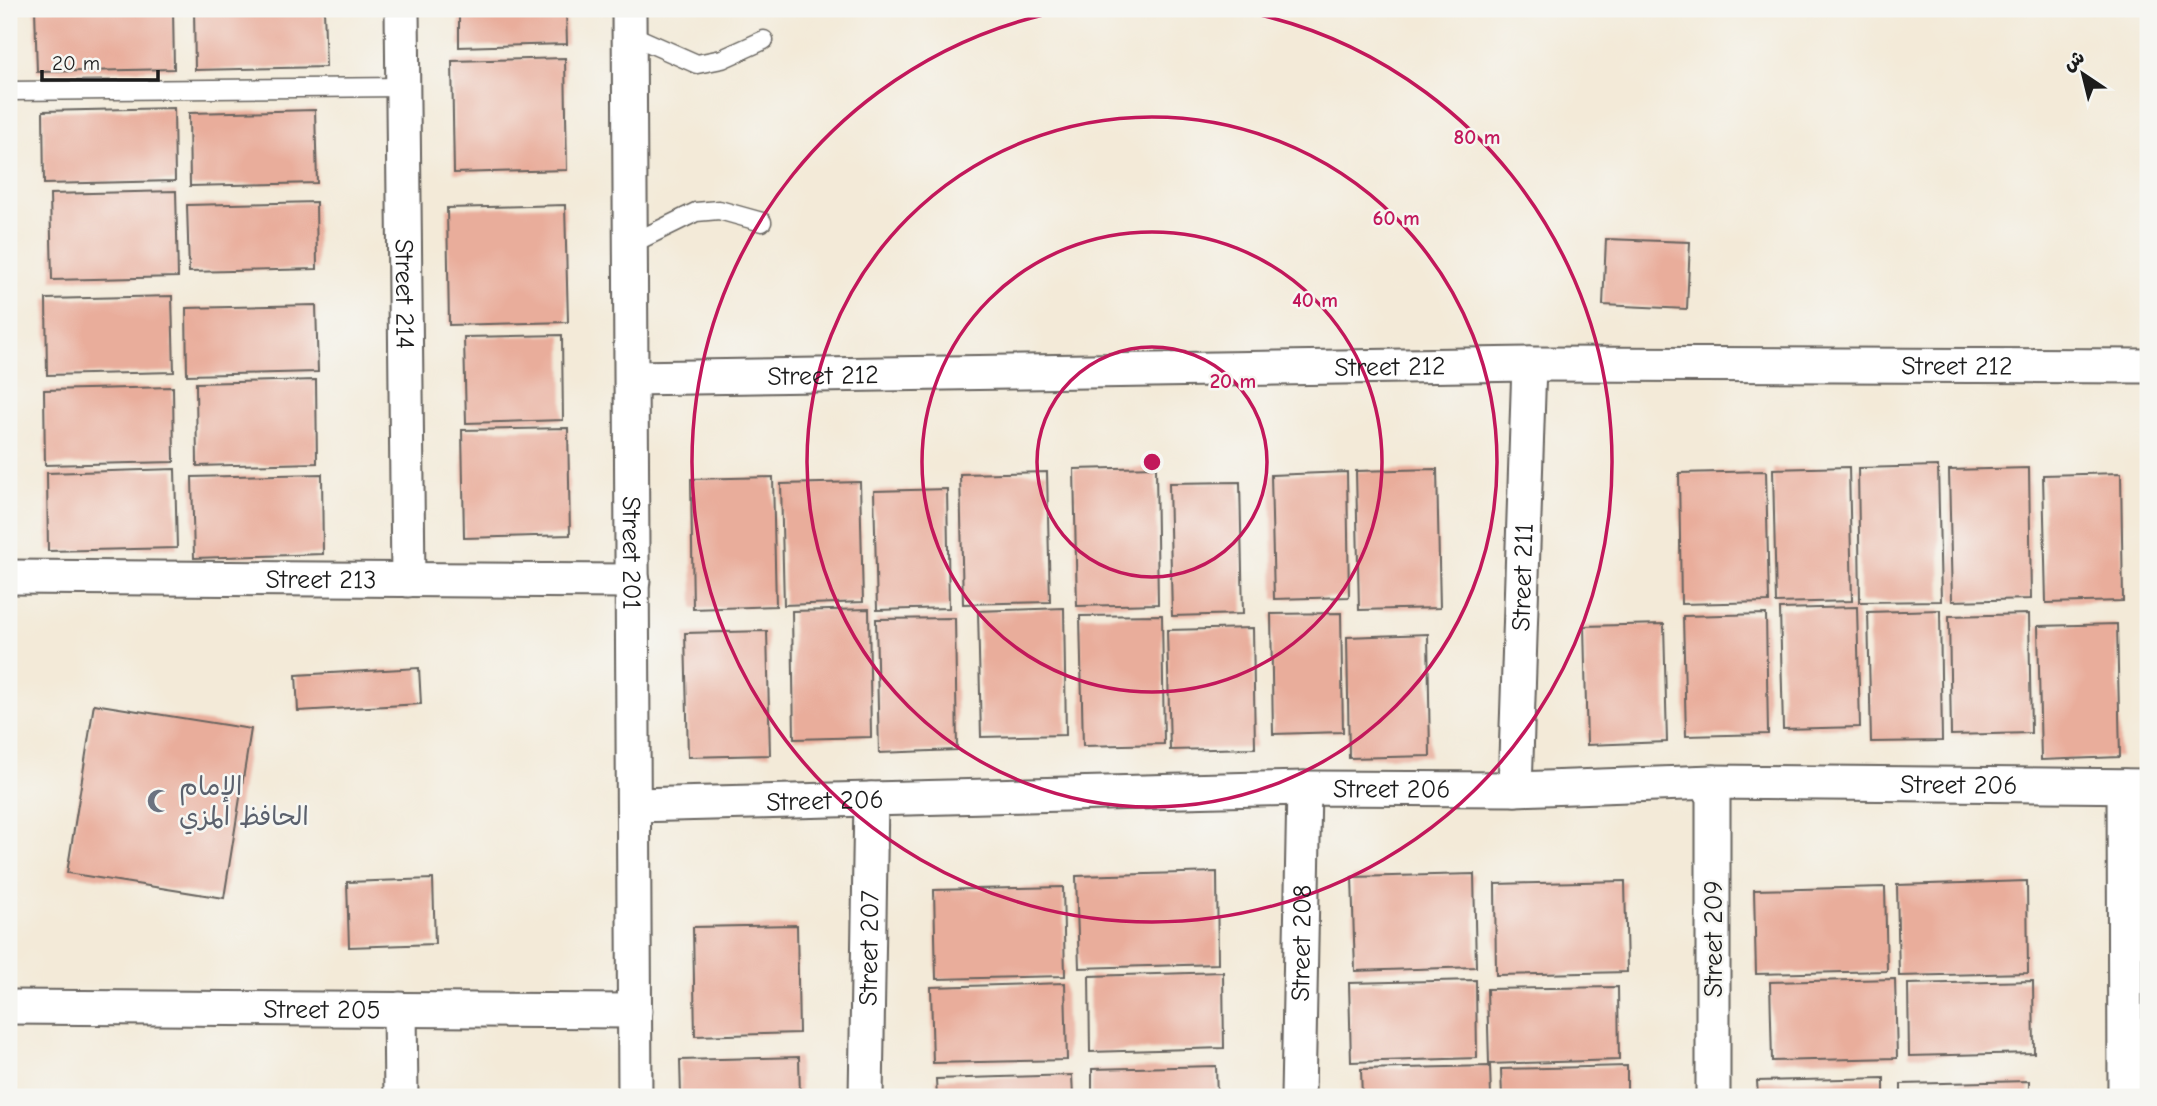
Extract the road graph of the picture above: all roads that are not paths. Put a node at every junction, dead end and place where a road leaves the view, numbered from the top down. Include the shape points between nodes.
1 (402, 9) edge
2 (629, 21) edge
3 (764, 40) dead end
4 (403, 87) junction
5 (9, 91) edge
6 (762, 222) dead end
7 (631, 244) junction
8 (1529, 364) junction
9 (2148, 366) edge
10 (632, 378) junction
11 (9, 577) edge
12 (408, 580) junction
13 (633, 581) junction
14 (1713, 782) junction
15 (2136, 786) edge
16 (1304, 788) junction
17 (1516, 789) junction
18 (871, 799) junction
19 (634, 805) junction
20 (9, 1007) edge
21 (400, 1009) junction
22 (635, 1011) junction
23 (401, 1097) edge
24 (635, 1097) edge
25 (866, 1097) edge
26 (1298, 1097) edge
27 (1713, 1097) edge
28 (2125, 1097) edge

1 - 4 street, Street 214
2 - 3 lane via 697,65
2 - 7 street, Street 201
4 - 5 lane
4 - 12 street, Street 214
6 - 7 lane via 719,210 696,212
7 - 10 street, Street 201
8 - 9 street, Street 212
8 - 10 street, Street 212
8 - 17 street, Street 211
10 - 13 street, Street 201
11 - 12 street, Street 213
12 - 13 street, Street 213
13 - 19 street, Street 201
14 - 15 street, Street 206
14 - 17 street, Street 206
14 - 27 street, Street 209
15 - 28 street
16 - 17 street, Street 206
16 - 18 street, Street 206
16 - 26 street, Street 208
18 - 19 street, Street 206
18 - 25 street, Street 207
19 - 22 street, Street 201
20 - 21 street, Street 205
21 - 22 street, Street 205
21 - 23 street
22 - 24 street, Street 201

